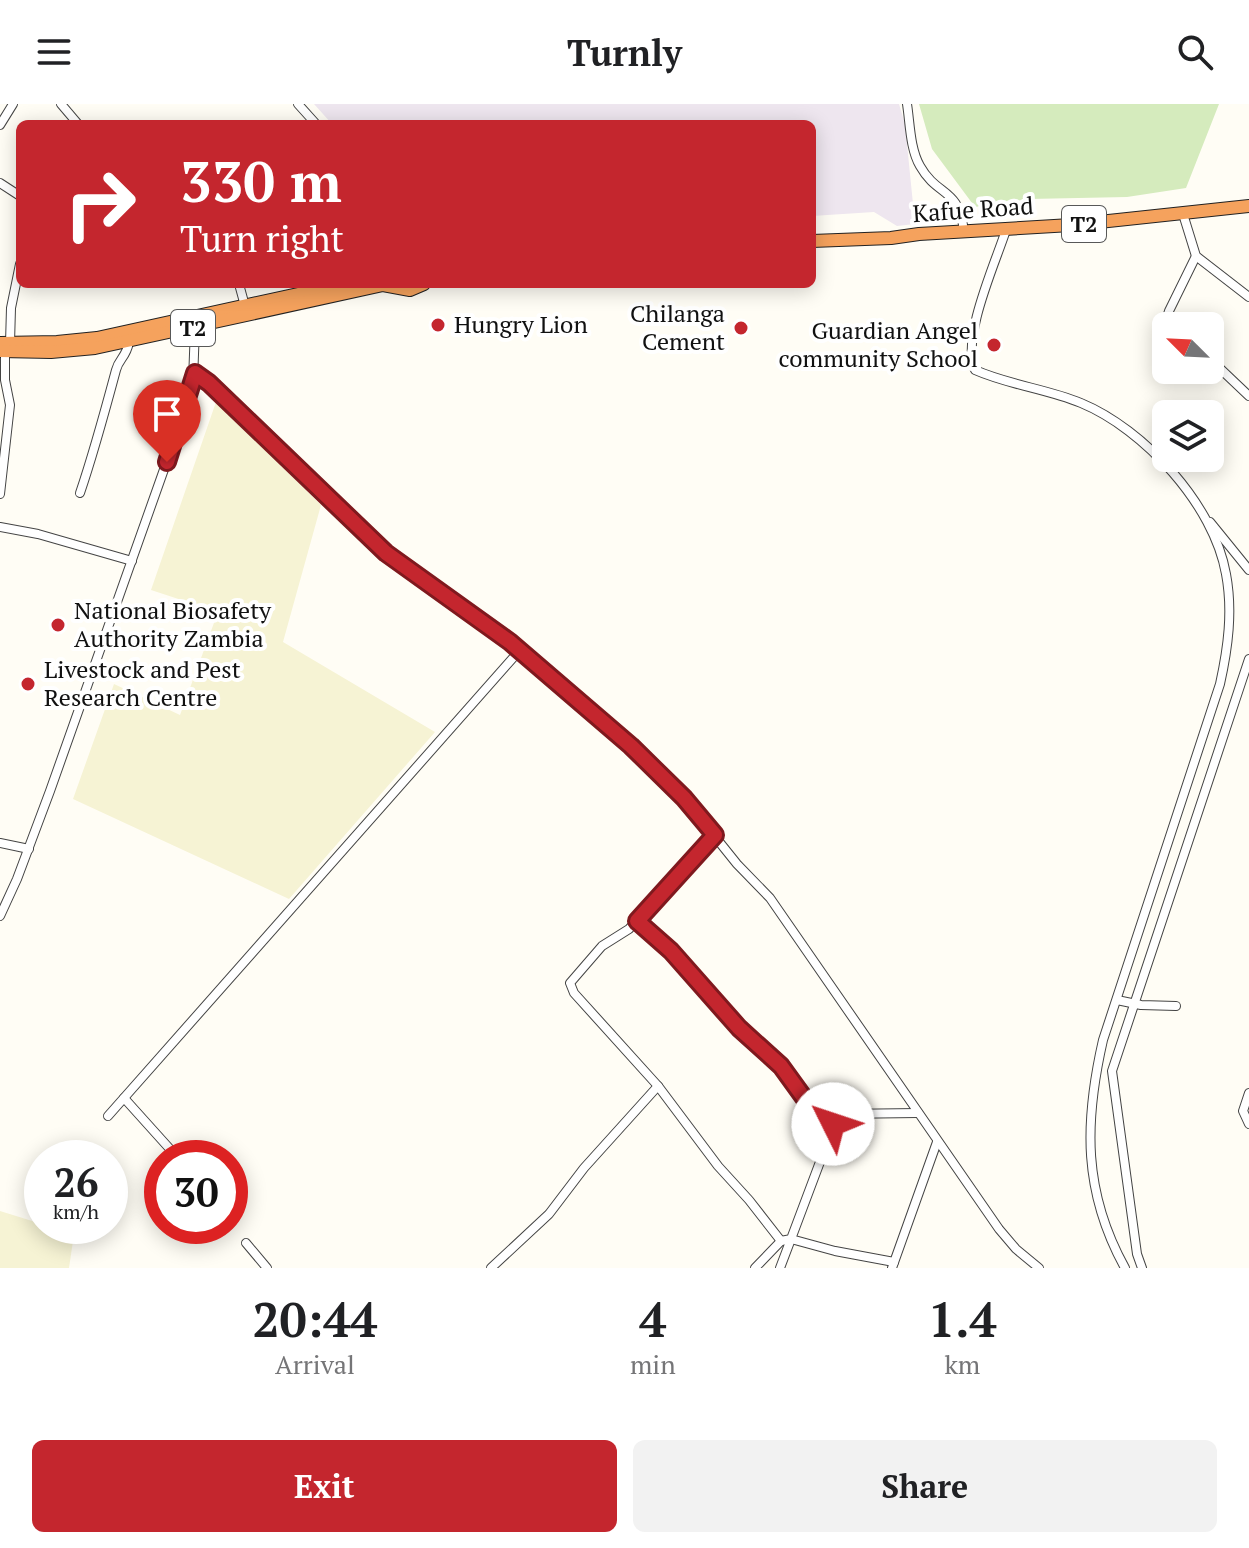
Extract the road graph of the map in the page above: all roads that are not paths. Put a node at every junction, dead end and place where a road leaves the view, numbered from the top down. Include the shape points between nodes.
1 (13, 104) edge
2 (61, 104) edge
3 (298, 104) edge
4 (907, 104) edge
5 (75, 120) edge
6 (312, 120) edge
7 (0, 125) edge
8 (1249, 206) edge
9 (1183, 214) junction
10 (1006, 230) junction
11 (964, 232) junction
12 (891, 238) junction
13 (816, 241) edge
14 (816, 248) edge
15 (1196, 256) junction
16 (16, 284) edge
17 (240, 288) edge
18 (326, 288) edge
19 (370, 288) edge
20 (1249, 297) edge
21 (245, 306) junction
22 (1169, 312) edge
23 (195, 327) junction
24 (129, 342) junction
25 (4, 347) edge
26 (1224, 372) edge
27 (195, 373) junction
28 (1249, 396) edge
29 (80, 493) dead end
30 (0, 494) edge
31 (1204, 516) junction
32 (0, 527) edge
33 (1232, 548) junction
34 (1222, 557) junction
35 (132, 561) junction
36 (1249, 570) edge
37 (520, 650) junction
38 (1249, 659) edge
39 (715, 835) junction
40 (0, 843) edge
41 (29, 849) junction
42 (0, 916) edge
43 (637, 921) junction
44 (1117, 1000) junction
45 (1135, 1003) junction
46 (1176, 1006) dead end
47 (658, 1086) junction
48 (1249, 1093) edge
49 (124, 1098) junction
50 (918, 1113) junction
51 (108, 1116) dead end
52 (833, 1124) junction
53 (1249, 1124) edge
54 (162, 1140) edge
55 (937, 1142) junction
56 (786, 1240) junction
57 (247, 1244) edge
58 (893, 1265) edge
59 (267, 1268) edge
60 (491, 1268) edge
61 (755, 1268) edge
62 (780, 1268) edge
63 (1039, 1268) edge
64 (1125, 1268) edge
65 (1142, 1268) edge

1 - 7 street
2 - 5 street
3 - 6 street
4 - 11 street via 920,167 957,204
8 - 9 highway, Kafue Road / T2
9 - 10 highway, Kafue Road / T2
9 - 15 street
10 - 11 highway, Kafue Road / T2
10 - 31 street via 978,314 975,370 1081,403 1125,427
11 - 12 highway, Kafue Road / T2
12 - 13 highway, Kafue Road / T2
12 - 14 highway, Kafue Road / T2 via 885,243
15 - 20 street
15 - 22 street
16 - 25 street
17 - 21 street
18 - 21 highway, T2
19 - 23 highway, T2
21 - 25 highway, T2 via 97,338
23 - 24 highway, T2
23 - 27 street
24 - 25 highway, T2 via 51,352
24 - 29 street
25 - 30 street via 10,405
26 - 28 street
27 - 35 street
27 - 37 street via 386,553
31 - 33 street
31 - 34 street
32 - 35 street
33 - 34 street via 1223,547
33 - 36 street
34 - 44 street via 1230,626 1223,669
35 - 41 street
37 - 39 street via 646,761
37 - 49 street
38 - 45 street
39 - 43 street
39 - 50 street via 770,898
40 - 41 street
41 - 42 street
43 - 47 street via 602,946 570,983
43 - 52 street via 781,1066 815,1113
44 - 45 street
44 - 64 street via 1097,1068 1089,1152 1101,1216
45 - 46 street
45 - 65 street via 1111,1076
47 - 56 street via 718,1166
47 - 60 street via 549,1214
48 - 53 street via 1243,1111
49 - 51 street
49 - 54 street
50 - 52 street via 845,1112
50 - 55 street
52 - 56 street
55 - 58 street
55 - 63 street via 1010,1243
56 - 58 street
56 - 61 street
56 - 62 street
57 - 59 street

